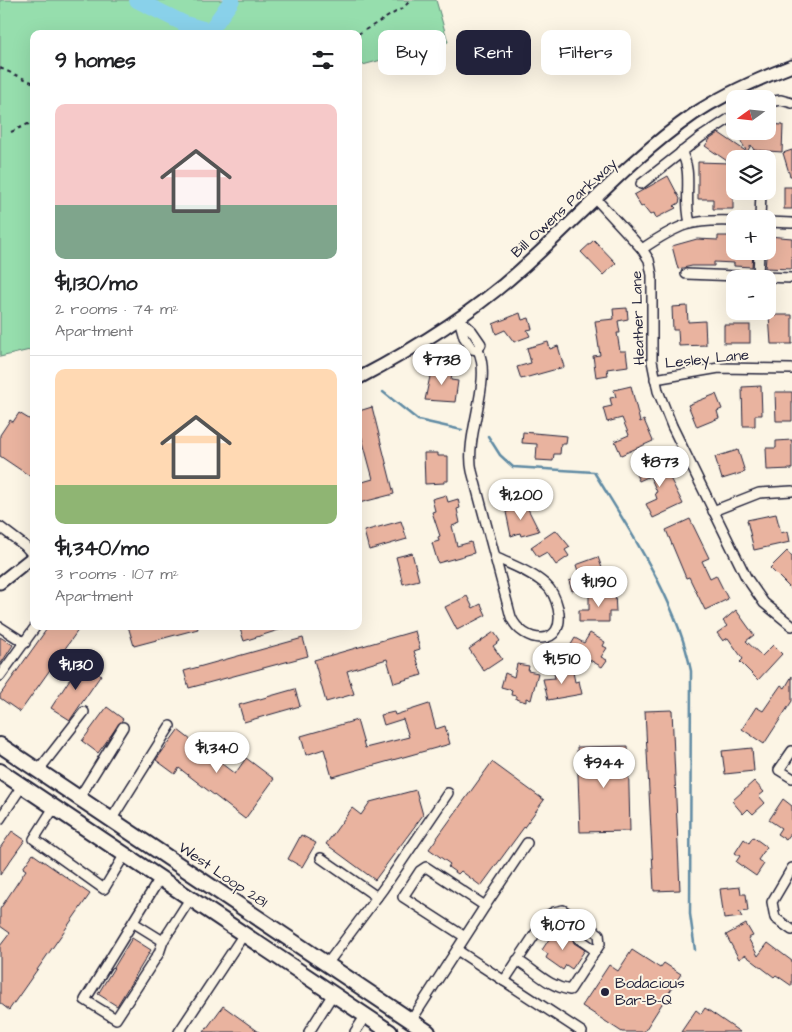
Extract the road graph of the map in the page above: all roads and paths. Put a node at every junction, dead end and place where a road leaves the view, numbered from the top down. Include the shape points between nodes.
1 (411, 0) edge
2 (362, 32) edge
3 (792, 66) edge
4 (0, 68) edge
5 (30, 81) edge
6 (776, 101) edge
7 (792, 103) edge
8 (726, 121) edge
9 (30, 124) edge
10 (11, 132) dead end
11 (681, 152) junction
12 (641, 184) dead end
13 (596, 199) junction
14 (726, 221) edge
15 (690, 222) junction
16 (776, 222) edge
17 (792, 223) edge
18 (642, 250) junction
19 (686, 274) dead end
20 (726, 276) edge
21 (776, 278) edge
22 (792, 278) edge
23 (459, 318) junction
24 (792, 369) edge
25 (362, 376) edge
26 (655, 379) junction
27 (792, 491) edge
28 (713, 511) junction
29 (0, 526) edge
30 (30, 551) edge
31 (495, 557) junction
32 (30, 559) edge
33 (1, 579) edge
34 (792, 626) edge
35 (0, 627) edge
36 (33, 630) edge
37 (25, 643) junction
38 (0, 676) edge
39 (84, 712) dead end
40 (170, 726) dead end
41 (123, 727) dead end
42 (0, 745) edge
43 (792, 751) edge
44 (38, 770) junction
45 (0, 771) edge
46 (792, 778) edge
47 (22, 786) junction
48 (448, 793) dead end
49 (79, 798) junction
50 (55, 806) junction
51 (0, 819) edge
52 (111, 820) junction
53 (528, 843) dead end
54 (125, 854) junction
55 (322, 858) dead end
56 (792, 868) edge
57 (160, 878) junction
58 (377, 897) junction
59 (190, 899) junction
60 (485, 906) junction
61 (547, 916) junction
62 (134, 923) junction
63 (792, 930) edge
64 (568, 932) dead end
65 (244, 934) junction
66 (465, 938) junction
67 (578, 938) dead end
68 (163, 941) junction
69 (457, 950) junction
70 (596, 950) junction
71 (517, 960) junction
72 (327, 964) junction
73 (504, 980) junction
74 (333, 994) junction
75 (366, 1016) junction
76 (411, 1020) junction
77 (180, 1032) edge
78 (308, 1032) edge
79 (354, 1032) edge
80 (390, 1032) edge
81 (428, 1032) edge
82 (582, 1032) edge

1 - 2 path
3 - 13 main road, Bill Owens Parkway via 743,86 692,115
4 - 5 path
6 - 7 street
8 - 11 street
9 - 10 path
11 - 12 street
11 - 15 street via 687,162
13 - 18 street, Heather Lane
13 - 23 main road, Bill Owens Parkway via 519,271
14 - 15 street
15 - 18 street
16 - 17 street
18 - 26 street, Heather Lane via 649,260 652,275 651,352
19 - 20 street
21 - 22 street
23 - 25 main road, Bill Owens Parkway
23 - 31 street via 464,337 472,349 478,350 482,368 470,464
24 - 26 street, Lesley Lane via 719,368
26 - 28 street, Heather Lane via 672,426
27 - 28 street via 759,493
28 - 34 street, Heather Lane via 755,591
29 - 30 street
31 - 31 street via 516,626 538,638 552,636 560,621 551,591 538,579
32 - 33 main road
35 - 37 street
36 - 37 street
37 - 38 street
39 - 44 street
40 - 52 street
41 - 49 street
42 - 44 highway, West Loop 281
43 - 46 street via 779,770
44 - 49 highway, West Loop 281
45 - 47 highway
47 - 50 highway
47 - 51 street
48 - 58 street
49 - 52 highway, West Loop 281
50 - 54 highway
50 - 54 street via 34,839 104,889
52 - 72 highway, West Loop 281
53 - 60 street
54 - 57 highway
55 - 58 street
56 - 63 street via 772,902 775,918
57 - 59 highway
57 - 62 street
58 - 72 street
59 - 65 highway
59 - 68 street
60 - 66 street
60 - 66 street via 426,867 403,897
61 - 64 street
61 - 70 street via 563,910 599,934 600,944
61 - 71 street
62 - 68 street
62 - 68 street via 86,1000 116,1019 159,953
65 - 74 highway
65 - 77 street
66 - 69 street
67 - 70 street
69 - 73 street
69 - 76 street
70 - 71 street via 570,990 544,981
71 - 73 street
72 - 76 highway, West Loop 281
73 - 82 street
74 - 75 highway
74 - 78 street
75 - 79 street
75 - 80 highway
76 - 81 highway, West Loop 281

